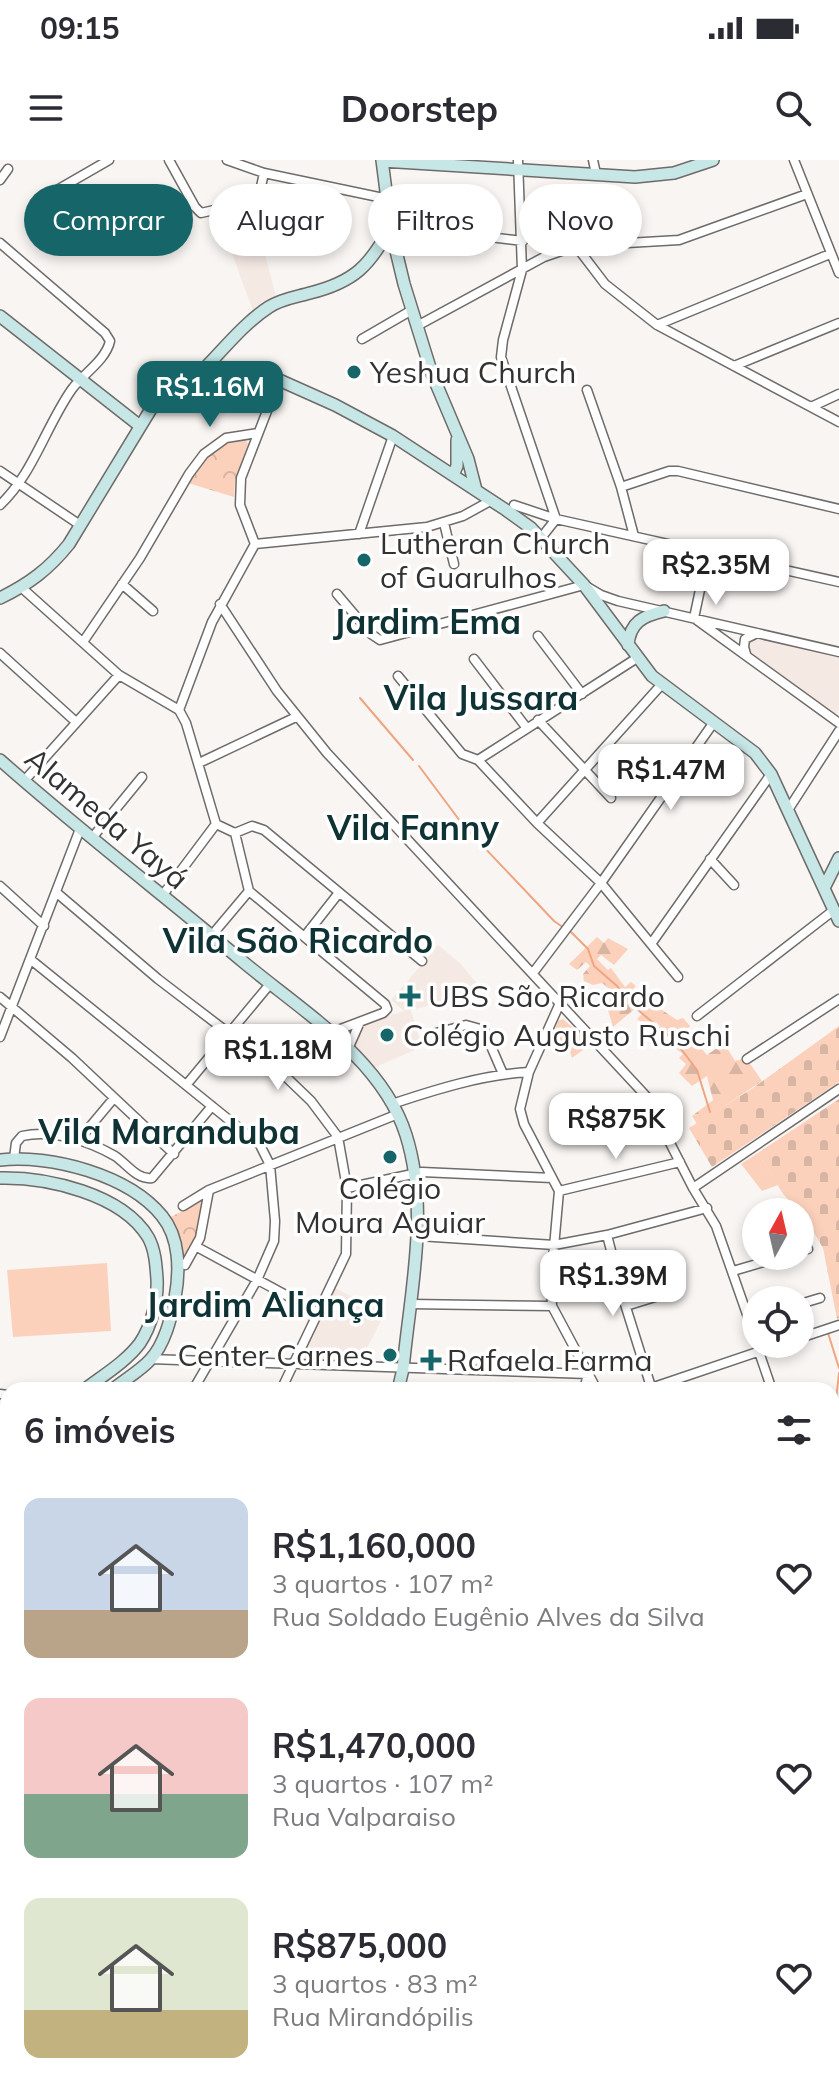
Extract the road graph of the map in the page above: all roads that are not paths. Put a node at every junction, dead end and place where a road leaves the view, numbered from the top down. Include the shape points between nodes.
1 (109, 160) edge
2 (169, 160) edge
3 (227, 160) edge
4 (382, 160) edge
5 (593, 160) edge
6 (713, 160) edge
7 (794, 160) edge
8 (463, 163) edge
9 (518, 165) edge
10 (8, 169) dead end
11 (264, 173) junction
12 (596, 174) junction
13 (0, 180) edge
14 (67, 184) edge
15 (386, 184) edge
16 (807, 194) junction
17 (368, 195) edge
18 (642, 242) edge
19 (0, 243) edge
20 (830, 254) junction
21 (372, 256) edge
22 (399, 256) edge
23 (522, 256) edge
24 (547, 256) edge
25 (584, 256) edge
26 (522, 270) junction
27 (839, 273) edge
28 (412, 310) junction
29 (0, 316) edge
30 (839, 323) edge
31 (657, 325) junction
32 (417, 326) junction
33 (235, 339) junction
34 (362, 339) dead end
35 (734, 366) junction
36 (225, 369) junction
37 (202, 371) junction
38 (79, 380) junction
39 (279, 380) junction
40 (587, 390) dead end
41 (839, 394) edge
42 (811, 407) junction
43 (839, 422) edge
44 (140, 426) junction
45 (258, 433) junction
46 (393, 436) junction
47 (457, 439) junction
48 (0, 471) edge
49 (453, 475) junction
50 (18, 484) junction
51 (621, 487) junction
52 (476, 490) junction
53 (492, 500) junction
54 (0, 505) edge
55 (514, 505) dead end
56 (839, 509) edge
57 (556, 519) junction
58 (444, 523) junction
59 (80, 525) junction
60 (359, 534) junction
61 (634, 536) junction
62 (545, 538) junction
63 (255, 544) junction
64 (708, 552) junction
65 (454, 564) dead end
66 (839, 582) edge
67 (122, 584) junction
68 (584, 585) junction
69 (22, 588) junction
70 (337, 594) dead end
71 (0, 598) edge
72 (220, 604) junction
73 (153, 611) dead end
74 (664, 611) junction
75 (694, 618) junction
76 (758, 633) junction
77 (538, 636) dead end
78 (83, 642) junction
79 (628, 645) junction
80 (839, 652) edge
81 (0, 653) edge
82 (746, 654) junction
83 (637, 658) junction
84 (474, 659) dead end
85 (119, 675) junction
86 (398, 676) dead end
87 (662, 684) junction
88 (582, 694) junction
89 (179, 710) junction
90 (296, 717) junction
91 (538, 720) junction
92 (76, 722) junction
93 (714, 722) junction
94 (839, 723) edge
95 (526, 727) junction
96 (839, 731) edge
97 (0, 760) edge
98 (478, 760) junction
99 (199, 763) junction
100 (583, 769) junction
101 (771, 774) junction
102 (142, 777) dead end
103 (24, 781) junction
104 (611, 798) dead end
105 (788, 810) junction
106 (537, 823) junction
107 (216, 824) junction
108 (80, 829) junction
109 (235, 833) junction
110 (92, 838) junction
111 (839, 857) edge
112 (710, 859) junction
113 (814, 863) junction
114 (601, 883) junction
115 (734, 885) dead end
116 (0, 886) edge
117 (825, 886) junction
118 (249, 891) junction
119 (57, 893) junction
120 (338, 894) junction
121 (162, 896) junction
122 (836, 916) edge
123 (44, 926) junction
124 (212, 935) junction
125 (305, 936) junction
126 (651, 944) junction
127 (30, 959) junction
128 (422, 961) dead end
129 (533, 973) junction
130 (678, 977) dead end
131 (270, 984) junction
132 (0, 997) edge
133 (839, 999) edge
134 (560, 1003) junction
135 (12, 1007) junction
136 (697, 1016) dead end
137 (360, 1022) junction
138 (330, 1033) junction
139 (436, 1033) dead end
140 (229, 1035) junction
141 (0, 1037) edge
142 (348, 1049) junction
143 (747, 1059) dead end
144 (529, 1072) junction
145 (503, 1074) junction
146 (187, 1084) junction
147 (839, 1089) edge
148 (114, 1098) junction
149 (212, 1106) junction
150 (395, 1109) junction
151 (338, 1137) junction
152 (78, 1141) junction
153 (174, 1154) junction
154 (14, 1158) junction
155 (0, 1160) edge
156 (680, 1162) junction
157 (270, 1165) junction
158 (415, 1173) junction
159 (0, 1178) edge
160 (552, 1178) junction
161 (347, 1188) junction
162 (693, 1188) junction
163 (209, 1190) junction
164 (559, 1191) junction
165 (183, 1206) dead end
166 (707, 1208) junction
167 (607, 1235) junction
168 (419, 1236) junction
169 (554, 1245) junction
170 (197, 1247) junction
171 (185, 1265) dead end
172 (742, 1268) edge
173 (733, 1271) junction
174 (257, 1280) junction
175 (668, 1293) dead end
176 (742, 1293) edge
177 (820, 1298) dead end
178 (814, 1300) edge
179 (410, 1304) junction
180 (552, 1306) junction
181 (626, 1306) junction
182 (319, 1313) junction
183 (839, 1325) edge
184 (814, 1333) edge
185 (742, 1351) edge
186 (761, 1358) edge
187 (150, 1359) junction
188 (211, 1363) junction
189 (292, 1366) junction
190 (403, 1369) junction
191 (588, 1374) junction
192 (94, 1382) edge
193 (122, 1382) edge
194 (198, 1382) edge
195 (285, 1382) edge
196 (400, 1382) edge
197 (586, 1382) edge
198 (592, 1382) edge
199 (647, 1382) edge
200 (666, 1382) edge
201 (769, 1382) edge

1 - 14 street
2 - 11 street via 201,213 258,200
3 - 11 street
4 - 8 main road
4 - 15 main road
5 - 12 street
6 - 12 main road via 655,177
7 - 16 street
8 - 9 main road
9 - 12 main road
10 - 13 street
11 - 17 street
16 - 18 street via 679,240
16 - 20 street
19 - 38 street via 110,341
20 - 27 street
20 - 31 street
21 - 33 main road via 354,277 332,288 269,307
22 - 28 main road
23 - 26 street
24 - 26 street
25 - 31 street via 605,284
26 - 32 street
26 - 57 street via 501,357
28 - 32 main road
28 - 34 street
29 - 38 main road
30 - 35 street
31 - 35 street
32 - 47 main road
33 - 36 main road
33 - 37 main road
35 - 42 street
36 - 37 main road
36 - 39 main road
37 - 44 main road via 171,387
38 - 44 main road
38 - 50 street
39 - 45 street
39 - 46 main road
40 - 51 street
41 - 42 street
42 - 43 street
44 - 59 main road
45 - 63 street via 239,492
45 - 67 street via 226,438 204,454
46 - 49 main road
46 - 60 street
47 - 49 main road
47 - 52 main road
48 - 50 street
49 - 52 main road
50 - 54 street
50 - 59 street
51 - 56 street via 678,471
51 - 61 street
52 - 53 main road
53 - 58 street
53 - 62 main road
55 - 57 street
57 - 61 street
57 - 62 street
58 - 60 street
58 - 65 street
59 - 69 main road via 54,563
60 - 63 street
61 - 64 street
62 - 68 main road
63 - 72 street
64 - 66 street
64 - 75 street
67 - 73 street
67 - 78 street
68 - 70 street via 385,641 375,639
68 - 74 street via 601,595
68 - 79 main road
69 - 71 main road
69 - 78 street
72 - 89 street
72 - 90 street
74 - 75 street
74 - 79 main road via 634,624
75 - 76 street
75 - 82 street
76 - 80 street
76 - 82 street via 745,639
77 - 88 street
78 - 85 street
79 - 83 main road
81 - 92 street
82 - 94 street
83 - 87 main road
83 - 88 street
84 - 95 street
85 - 89 street
85 - 92 street
86 - 98 street via 462,754
87 - 93 main road
87 - 100 street
88 - 91 street
89 - 99 street
90 - 99 street
90 - 129 street
91 - 95 street
91 - 100 street
92 - 103 street
93 - 101 main road via 755,753
93 - 114 street
95 - 98 street
96 - 105 street
97 - 103 main road, Alameda Yayá
98 - 106 street
99 - 107 street
100 - 104 street
100 - 106 street
101 - 105 main road
101 - 112 street
102 - 110 street
103 - 108 main road, Alameda Yayá
105 - 113 main road
106 - 114 street
107 - 109 street
107 - 121 street
108 - 110 main road, Alameda Yayá
108 - 119 street
109 - 118 street
109 - 120 street via 247,827 264,830
110 - 121 main road, Alameda Yayá
111 - 113 main road
111 - 117 main road
112 - 115 street
112 - 126 street
113 - 117 main road
114 - 126 street
114 - 129 street
116 - 123 street
117 - 122 main road
118 - 124 street
118 - 125 street
119 - 123 street
119 - 140 street
120 - 125 street
120 - 128 street
121 - 124 main road, Alameda Yayá
122 - 136 street
123 - 127 street
124 - 131 main road, Alameda Yayá
125 - 137 street via 385,1004 383,1013
126 - 130 street
127 - 135 street
127 - 146 street
129 - 134 street
131 - 138 main road, Alameda Yayá
131 - 140 street
132 - 135 street
133 - 143 street
134 - 144 street
134 - 156 street via 646,1096
135 - 141 street
135 - 148 street
137 - 138 street
137 - 142 street
138 - 142 main road, Alameda Yayá
139 - 145 street via 466,1025 484,1030
140 - 146 street
140 - 151 street via 286,1077
142 - 150 main road, Alameda Yayá
144 - 145 street
144 - 160 street via 521,1116
145 - 150 street via 443,1087
146 - 149 street
147 - 162 street
148 - 152 street
148 - 153 street
149 - 153 street
149 - 157 street via 260,1145
150 - 151 street
150 - 158 main road, Alameda Yayá
151 - 157 street
151 - 161 street
152 - 153 street via 118,1158 147,1179
152 - 154 street via 48,1134 22,1136
154 - 155 main road
154 - 187 main road via 76,1167 116,1180 162,1215 176,1246 179,1272 168,1327
156 - 162 street
156 - 164 street
157 - 163 street
157 - 174 street via 274,1241
158 - 160 street
158 - 161 street
158 - 168 main road, Alameda Yayá
159 - 192 main road via 70,1186 117,1208 150,1239 157,1296 148,1328 129,1355
160 - 164 street
161 - 182 street via 346,1254
162 - 166 street
163 - 165 street
163 - 170 street
164 - 169 street
166 - 167 street
166 - 173 street
167 - 169 street
167 - 181 street
168 - 169 street
168 - 179 main road, Alameda Yayá
169 - 180 street
170 - 171 street
170 - 174 street
172 - 173 street
173 - 176 street
174 - 182 street
174 - 188 street
175 - 181 street
177 - 178 street
179 - 180 street
179 - 190 main road, Alameda Yayá
180 - 191 street
181 - 199 street
182 - 189 street
183 - 184 street
185 - 200 street
186 - 201 street
187 - 188 street
187 - 193 main road
188 - 189 street
188 - 194 street
189 - 190 street
189 - 195 street
190 - 191 street
190 - 196 main road, Alameda Yayá
191 - 197 street
191 - 198 street

